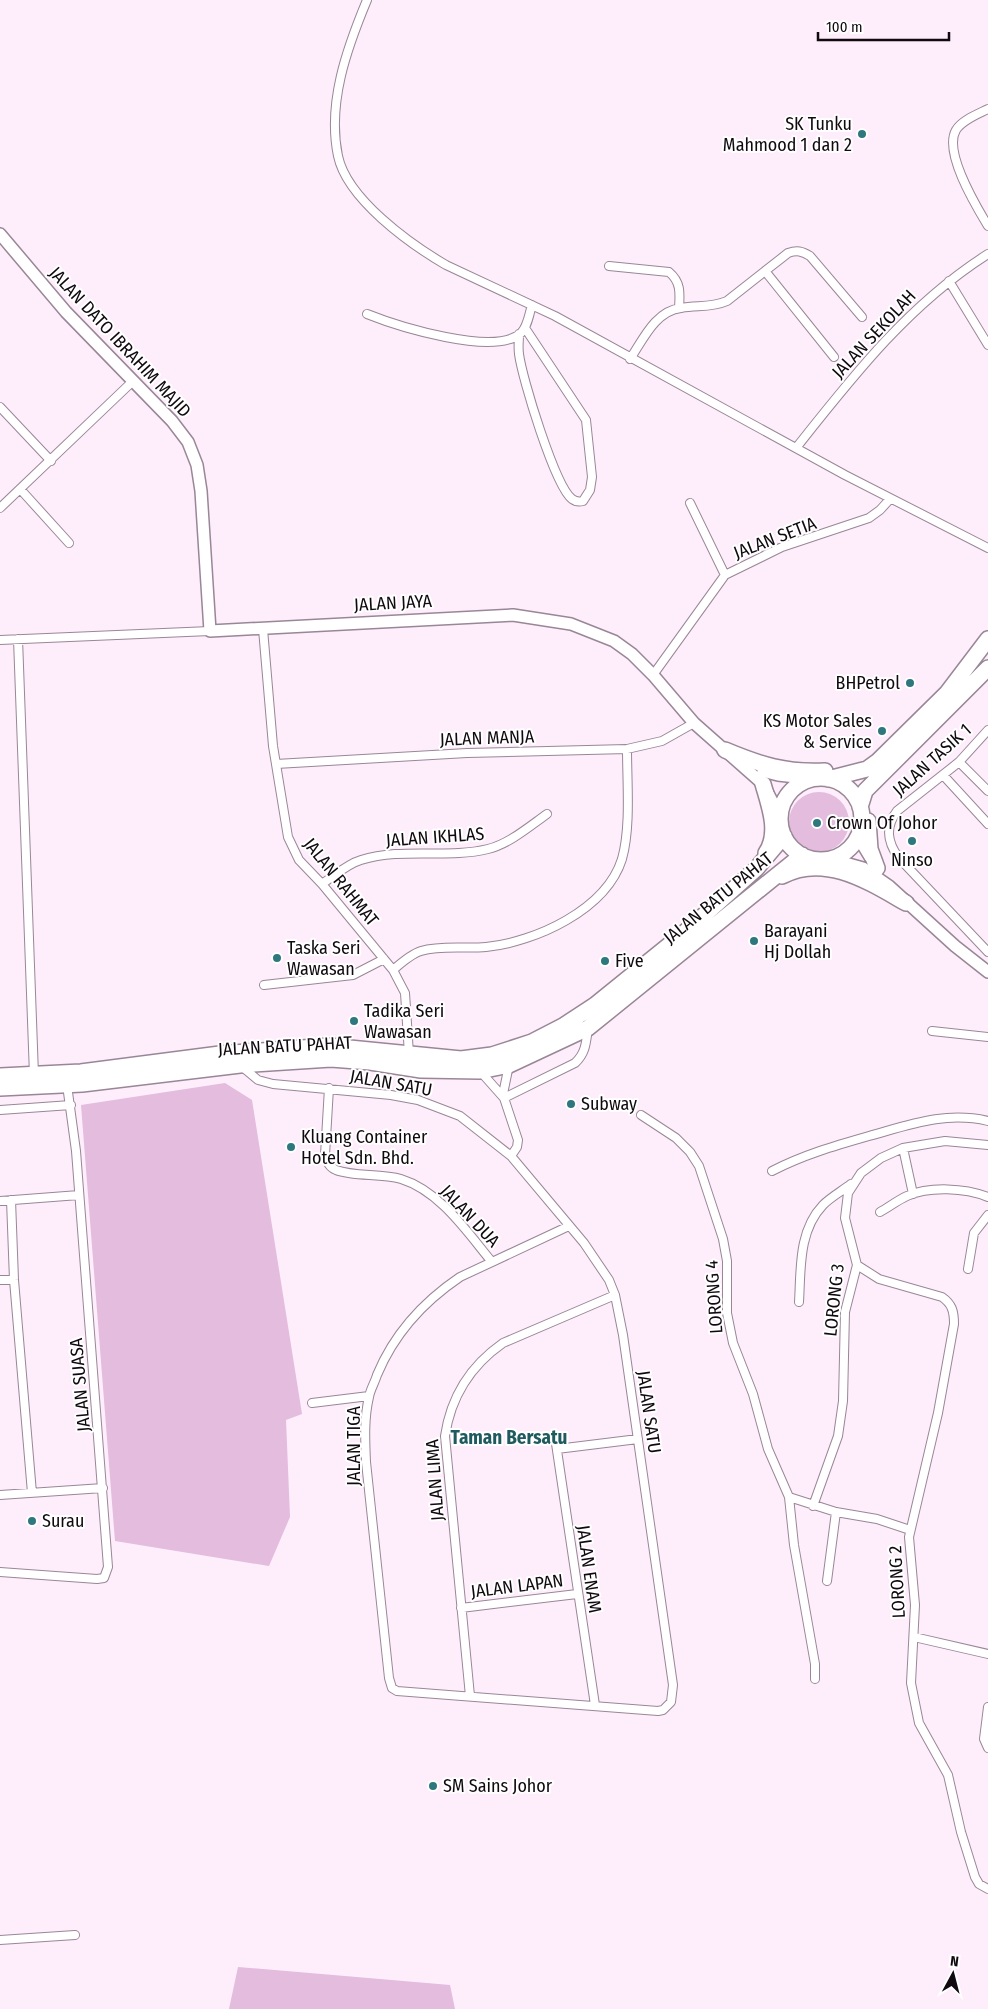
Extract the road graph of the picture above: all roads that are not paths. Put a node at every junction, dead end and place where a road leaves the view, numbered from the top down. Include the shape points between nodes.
1 (367, 0) edge
2 (988, 109) edge
3 (988, 226) edge
4 (0, 234) edge
5 (988, 254) edge
6 (608, 266) dead end
7 (765, 271) junction
8 (949, 281) junction
9 (532, 305) junction
10 (679, 308) junction
11 (367, 314) dead end
12 (862, 318) dead end
13 (525, 328) junction
14 (519, 334) junction
15 (988, 345) edge
16 (834, 357) dead end
17 (630, 359) junction
18 (133, 381) junction
19 (0, 406) edge
20 (796, 448) junction
21 (51, 461) junction
22 (21, 490) junction
23 (890, 499) junction
24 (690, 502) dead end
25 (0, 508) edge
26 (69, 543) dead end
27 (988, 548) edge
28 (725, 575) junction
29 (263, 629) junction
30 (210, 631) junction
31 (988, 639) edge
32 (0, 640) edge
33 (18, 640) junction
34 (988, 668) edge
35 (653, 675) junction
36 (694, 722) junction
37 (988, 730) edge
38 (627, 749) junction
39 (891, 749) junction
40 (730, 755) junction
41 (959, 762) junction
42 (276, 764) junction
43 (943, 775) junction
44 (821, 779) junction
45 (876, 780) junction
46 (762, 784) junction
47 (988, 791) edge
48 (860, 807) junction
49 (547, 814) dead end
50 (780, 816) junction
51 (988, 824) edge
52 (784, 836) junction
53 (858, 837) junction
54 (802, 855) junction
55 (831, 859) junction
56 (877, 868) junction
57 (756, 869) junction
58 (322, 884) junction
59 (889, 886) junction
60 (759, 889) junction
61 (906, 903) junction
62 (988, 952) edge
63 (384, 959) junction
64 (393, 970) junction
65 (988, 972) edge
66 (264, 985) dead end
67 (588, 1028) junction
68 (932, 1031) dead end
69 (988, 1037) edge
70 (410, 1054) junction
71 (240, 1065) junction
72 (509, 1065) junction
73 (480, 1071) junction
74 (34, 1075) junction
75 (0, 1076) edge
76 (67, 1085) junction
77 (0, 1088) edge
78 (329, 1088) junction
79 (504, 1096) junction
80 (71, 1105) junction
81 (0, 1110) edge
82 (641, 1116) dead end
83 (988, 1121) edge
84 (988, 1145) edge
85 (902, 1148) junction
86 (511, 1156) junction
87 (772, 1171) dead end
88 (853, 1183) junction
89 (913, 1194) junction
90 (79, 1195) junction
91 (988, 1197) edge
92 (11, 1200) junction
93 (0, 1201) edge
94 (880, 1212) dead end
95 (988, 1215) edge
96 (569, 1226) junction
97 (492, 1262) junction
98 (857, 1265) junction
99 (968, 1269) dead end
100 (0, 1280) edge
101 (14, 1280) junction
102 (615, 1295) junction
103 (799, 1302) dead end
104 (369, 1396) junction
105 (312, 1403) dead end
106 (555, 1438) dead end
107 (638, 1439) junction
108 (557, 1449) junction
109 (103, 1488) junction
110 (32, 1493) junction
111 (0, 1495) edge
112 (789, 1497) junction
113 (813, 1506) junction
114 (836, 1512) junction
115 (910, 1530) junction
116 (0, 1572) edge
117 (827, 1581) dead end
118 (577, 1594) junction
119 (461, 1608) junction
120 (914, 1637) junction
121 (988, 1654) edge
122 (815, 1679) dead end
123 (470, 1696) junction
124 (595, 1706) junction
125 (988, 1708) edge
126 (988, 1748) edge
127 (988, 1889) edge
128 (75, 1935) dead end
129 (0, 1940) edge

1 - 9 street via 338,91 336,143 344,171 369,206 431,256
2 - 3 street via 964,122 952,140 959,168
4 - 18 street, JALAN DATO IBRAHIM MAJID via 66,312
5 - 8 street, JALAN SEKOLAH
6 - 10 street via 669,272 679,287
7 - 10 street via 727,302
7 - 12 street via 788,253 802,251 810,256
7 - 16 street
8 - 15 street
8 - 20 street, JALAN SEKOLAH via 880,347
9 - 13 street
9 - 17 street
10 - 17 street via 654,322
11 - 14 street via 401,327 480,342 502,341
13 - 14 street
13 - 14 street via 586,420 592,477 590,490 578,502 570,497 555,468 526,389
17 - 20 street
18 - 21 street
18 - 30 street, JALAN DATO IBRAHIM MAJID via 176,426 188,442 197,465
19 - 21 street
20 - 23 street
21 - 22 street
22 - 25 street
22 - 26 street
23 - 27 street
23 - 28 street, JALAN SETIA via 869,518 782,547
24 - 28 street
28 - 35 street, JALAN SETIA
29 - 30 street, JALAN JAYA
29 - 35 street, JALAN JAYA via 513,615 571,624 609,639 632,654
29 - 42 street, JALAN RAHMAT
30 - 33 street, JALAN JAYA
31 - 39 highway via 947,693
32 - 33 street, JALAN JAYA
33 - 74 street
34 - 45 highway
35 - 36 street, JALAN JAYA
36 - 38 street, JALAN MANJA via 662,741
36 - 40 street, JALAN JAYA
37 - 41 street, JALAN TASIK 1
38 - 42 street, JALAN MANJA via 467,753
38 - 64 street via 626,836 622,860 611,881 593,902 563,922 525,939 506,945 420,951
39 - 40 highway via 862,764 811,772 784,771
39 - 44 highway via 867,770
40 - 44 street, JALAN JAYA via 757,770 778,776
40 - 46 street, JALAN JAYA
41 - 43 street, JALAN TASIK 1
41 - 47 street
42 - 58 street, JALAN RAHMAT via 288,838 299,860
43 - 51 street
43 - 62 street, JALAN TASIK 1 via 897,811 890,820 889,840 899,858
44 - 48 highway via 848,789
44 - 50 highway via 802,783 791,792
45 - 48 highway via 865,791
45 - 56 highway via 869,806 868,838
46 - 50 street, JALAN JAYA
46 - 57 highway via 771,810 772,837 769,849
48 - 53 highway
49 - 58 street, JALAN IKHLAS via 490,849 374,857 360,860
50 - 52 highway
52 - 54 highway
52 - 57 highway, JALAN BATU PAHAT
53 - 55 highway via 851,847
53 - 56 street
54 - 55 highway
54 - 60 highway, JALAN BATU PAHAT
55 - 59 street via 863,868
56 - 59 street
57 - 70 highway, JALAN BATU PAHAT via 684,933 595,1005 563,1026 532,1042 492,1055 461,1059
58 - 63 street, JALAN RAHMAT
59 - 61 street
60 - 61 highway via 804,868 831,869 863,879
60 - 67 highway, JALAN BATU PAHAT
61 - 65 street
63 - 64 street, JALAN RAHMAT
63 - 66 street via 346,976
64 - 70 street, JALAN RAHMAT via 405,993
67 - 72 highway, JALAN BATU PAHAT
67 - 79 street via 582,1056 575,1062
68 - 69 street
70 - 74 highway, JALAN BATU PAHAT via 329,1046 220,1054
71 - 73 highway, JALAN BATU PAHAT via 330,1059 421,1070
71 - 76 highway, JALAN BATU PAHAT
71 - 78 street, JALAN SATU via 266,1082
72 - 73 highway, JALAN BATU PAHAT
72 - 79 street
73 - 79 street
74 - 75 highway, JALAN BATU PAHAT
76 - 77 highway, JALAN BATU PAHAT
76 - 80 street, JALAN SUASA
78 - 86 street, JALAN SATU via 391,1094 440,1107 460,1116
78 - 97 street, JALAN DUA via 325,1155 328,1164 336,1170 384,1176 415,1185 441,1205
79 - 86 street via 518,1140
80 - 81 street
80 - 90 street, JALAN SUASA
82 - 112 street, LORONG 4 via 676,1138 699,1166 726,1250 727,1313 733,1343 753,1394 768,1449
83 - 87 street via 959,1116 922,1120 812,1152
84 - 85 street via 945,1141
85 - 88 street via 881,1158
85 - 89 street
86 - 96 street, JALAN SATU
88 - 98 street, LORONG 3 via 848,1193 845,1218
88 - 103 street via 823,1205 812,1221 803,1244
89 - 91 street via 959,1189
89 - 94 street
90 - 92 street
90 - 109 street, JALAN SUASA
92 - 93 street
92 - 101 street
95 - 99 street via 974,1234
96 - 97 street, JALAN TIGA
96 - 102 street, JALAN SATU via 595,1259
97 - 104 street, JALAN TIGA via 460,1277 416,1313 384,1358
98 - 113 street, LORONG 3 via 845,1312 845,1385 841,1422
98 - 115 street, LORONG 2 via 879,1279 942,1296 953,1309 954,1324 938,1413
100 - 101 street
101 - 110 street
102 - 107 street, JALAN SATU via 624,1334
102 - 119 street, JALAN LIMA via 504,1343 468,1375 454,1398 445,1436
104 - 105 street
104 - 123 street, JALAN TIGA via 365,1428 366,1462 390,1684 403,1692
106 - 108 street, JALAN ENAM
107 - 108 street
107 - 124 street, JALAN SATU via 673,1695 671,1702 661,1711
108 - 118 street, JALAN ENAM
109 - 110 street
109 - 116 street, JALAN SUASA via 109,1558 104,1578
110 - 111 street
112 - 113 street
112 - 122 street, LORONG 4
113 - 114 street
114 - 115 street via 877,1519
114 - 117 street
115 - 120 street, LORONG 2
118 - 119 street, JALAN LAPAN
118 - 124 street, JALAN ENAM
119 - 123 street, JALAN LIMA
120 - 121 street
120 - 127 street, LORONG 2 via 911,1683 919,1723 948,1775 975,1877
123 - 124 street, JALAN SATU
125 - 126 street via 984,1739
128 - 129 street

